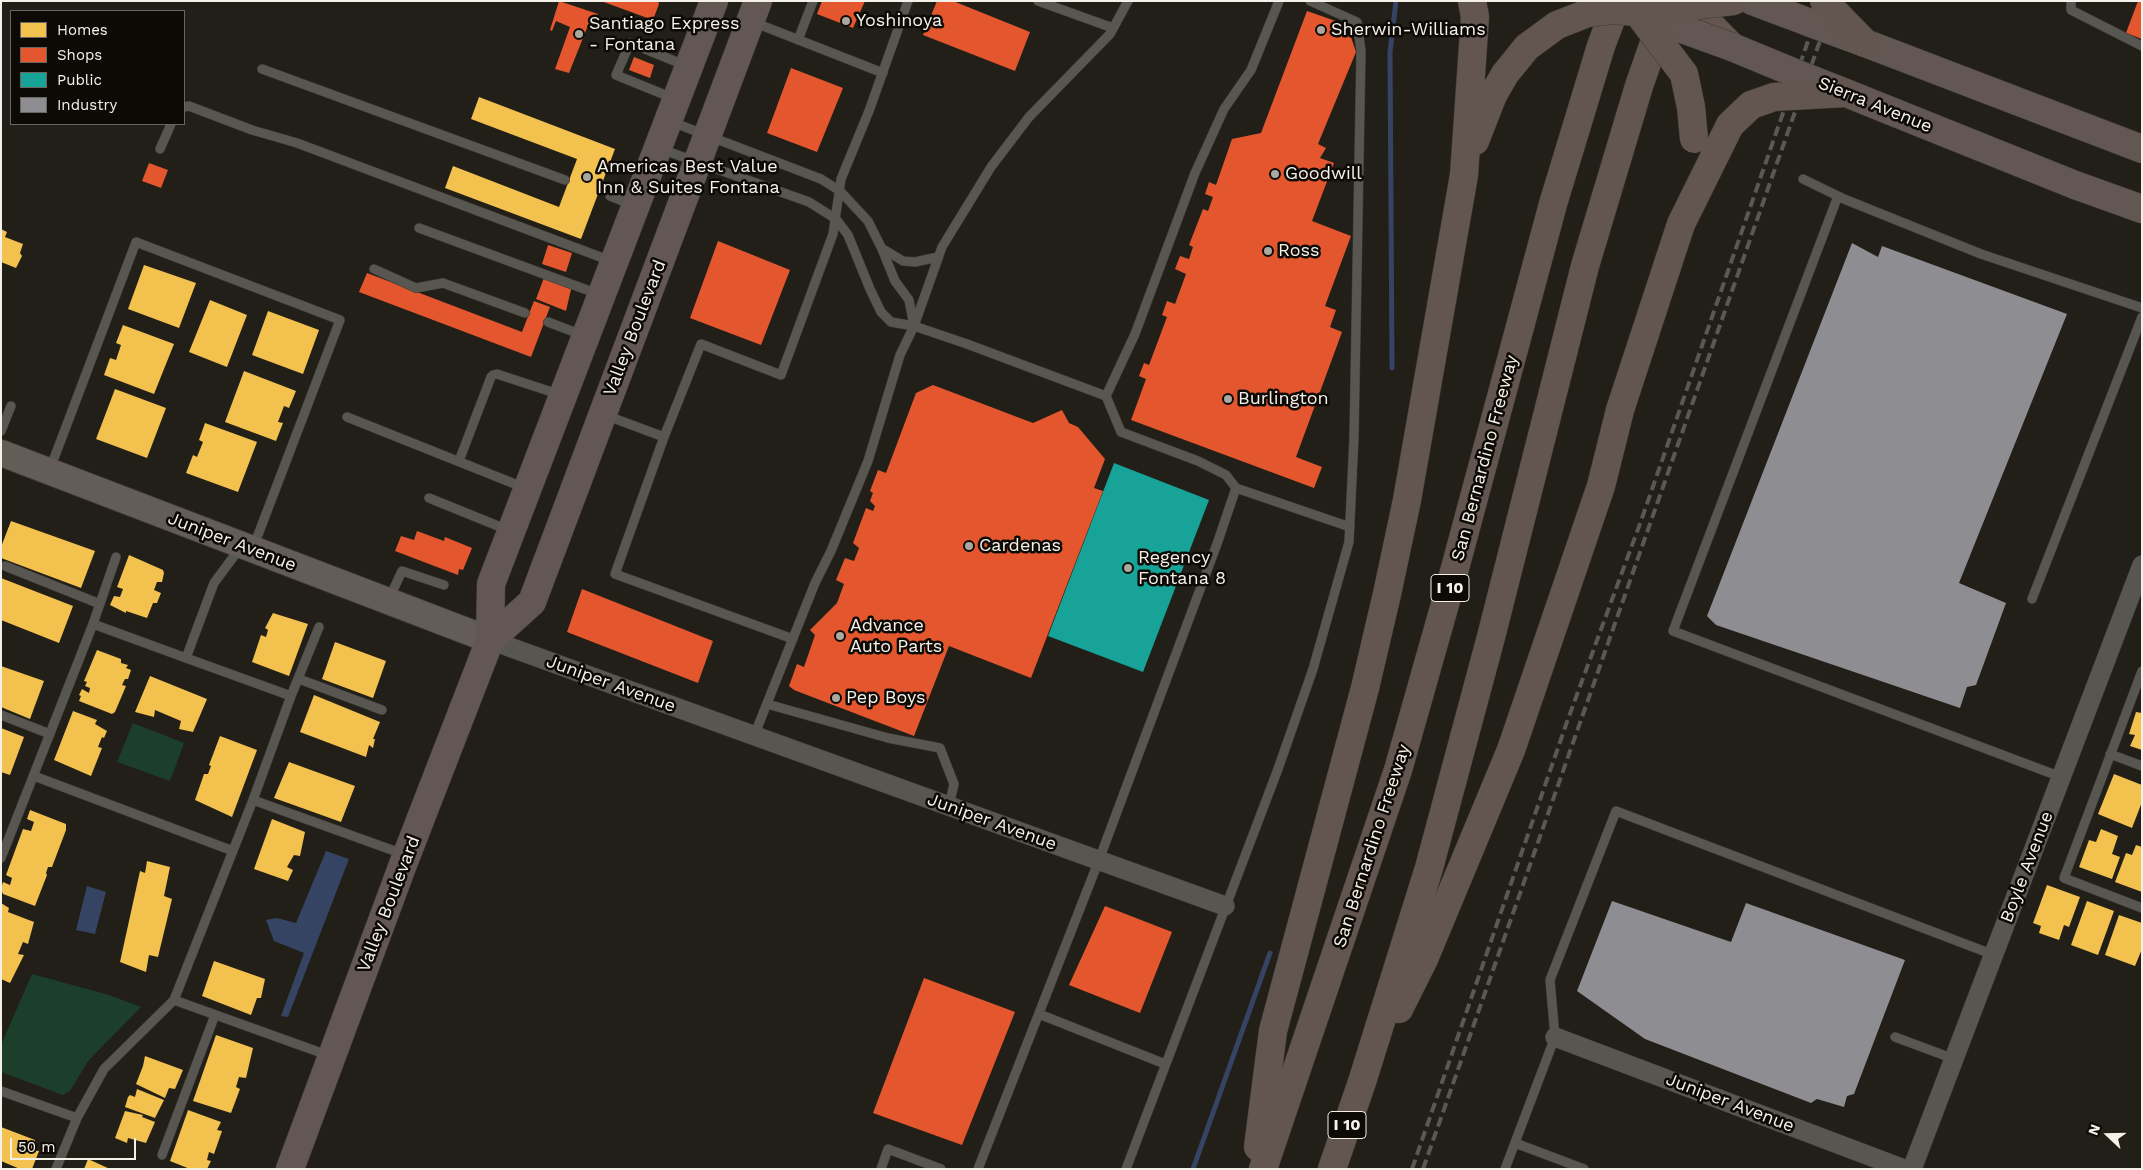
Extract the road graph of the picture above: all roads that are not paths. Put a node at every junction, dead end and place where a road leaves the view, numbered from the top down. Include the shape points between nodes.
1 (714, 1) edge
2 (813, 1) edge
3 (908, 1) edge
4 (1038, 1) edge
5 (1128, 1) edge
6 (1279, 1) edge
7 (1310, 1) edge
8 (1472, 1) edge
9 (1608, 1) edge
10 (1734, 1) edge
11 (1752, 1) edge
12 (2071, 1) edge
13 (1682, 3) edge
14 (1628, 5) edge
15 (754, 11) edge
16 (1816, 12) edge
17 (1113, 28) junction
18 (798, 40) junction
19 (1865, 43) joint
20 (2142, 46) edge
21 (1732, 47) junction
22 (689, 67) junction
23 (262, 69) dead end
24 (883, 73) junction
25 (1846, 93) junction
26 (185, 107) edge
27 (672, 110) junction
28 (171, 125) edge
29 (707, 136) junction
30 (658, 148) junction
31 (2142, 149) edge
32 (160, 150) dead end
33 (697, 162) junction
34 (1464, 175) junction
35 (1803, 179) dead end
36 (565, 180) dead end
37 (840, 191) junction
38 (1838, 196) junction
39 (2142, 210) edge
40 (836, 219) junction
41 (1682, 224) junction
42 (419, 228) dead end
43 (882, 249) junction
44 (938, 257) junction
45 (613, 262) junction
46 (374, 269) dead end
47 (601, 295) junction
48 (2142, 308) edge
49 (524, 313) dead end
50 (2142, 317) edge
51 (548, 322) dead end
52 (914, 326) junction
53 (584, 336) junction
54 (562, 396) junction
55 (1106, 396) junction
56 (11, 406) dead end
57 (602, 414) junction
58 (346, 417) dead end
59 (1, 431) edge
60 (664, 437) junction
61 (1, 453) edge
62 (459, 461) junction
63 (49, 472) junction
64 (527, 488) junction
65 (1236, 488) junction
66 (429, 498) dead end
67 (1350, 527) junction
68 (511, 531) junction
69 (247, 548) junction
70 (116, 557) dead end
71 (5, 566) dead end
72 (2142, 566) edge
73 (444, 585) dead end
74 (2032, 599) dead end
75 (388, 601) junction
76 (100, 604) junction
77 (93, 624) junction
78 (319, 627) dead end
79 (793, 639) junction
80 (490, 640) junction
81 (186, 658) junction
82 (2142, 671) edge
83 (299, 678) junction
84 (292, 696) junction
85 (767, 704) junction
86 (382, 710) dead end
87 (1, 716) edge
88 (50, 734) junction
89 (754, 736) junction
90 (2110, 754) junction
91 (2142, 766) edge
92 (34, 776) junction
93 (2061, 777) junction
94 (253, 800) junction
95 (950, 806) junction
96 (233, 851) junction
97 (407, 855) junction
98 (1, 858) edge
99 (1099, 860) junction
100 (1225, 906) junction
101 (2142, 908) edge
102 (1994, 955) junction
103 (174, 1000) junction
104 (1039, 1014) junction
105 (215, 1015) junction
106 (1555, 1037) junction
107 (1895, 1037) dead end
108 (332, 1056) junction
109 (1954, 1059) junction
110 (1165, 1064) junction
111 (1362, 1082) junction
112 (1, 1091) edge
113 (77, 1118) junction
114 (1515, 1143) junction
115 (162, 1155) dead end
116 (56, 1169) edge
117 (290, 1169) edge
118 (881, 1169) edge
119 (941, 1169) edge
120 (978, 1169) edge
121 (1126, 1169) edge
122 (1255, 1169) edge
123 (1263, 1169) edge
124 (1332, 1169) edge
125 (1505, 1169) edge
126 (1584, 1169) edge
127 (1904, 1169) edge
128 (1912, 1169) edge

1 - 22 main road, Valley Boulevard
2 - 18 lane
3 - 24 lane
4 - 17 lane
5 - 17 lane
6 - 55 lane via 1251,70 1224,109 1194,173 1135,334
7 - 67 lane via 1357,22 1361,50
8 - 34 highway via 1475,17
9 - 14 main road, Sierra Avenue, bridge
10 - 13 highway, bridge
11 - 16 main road
12 - 20 lane via 2071,10
13 - 14 highway, bridge
13 - 21 highway, bridge
13 - 111 highway, I 10 via 1639,86 1585,266 1431,858
14 - 21 main road, Sierra Avenue, bridge
14 - 34 highway, bridge via 1588,13 1556,25 1527,47 1493,94
14 - 41 highway, bridge via 1684,74 1694,139
14 - 123 highway, San Bernardino Freeway / I 10 via 1602,46 1554,204 1398,770
15 - 18 lane
15 - 29 main road, Valley Boulevard
16 - 19 highway, bridge
17 - 44 lane via 1029,117 991,166
18 - 24 lane
19 - 31 main road
21 - 25 main road, Sierra Avenue, bridge
22 - 27 main road, Valley Boulevard
22 - 27 lane via 630,42 616,75
23 - 36 lane
24 - 37 lane
25 - 39 main road, Sierra Avenue
25 - 41 highway, bridge via 1774,97 1751,105 1730,125
26 - 45 lane via 297,142
27 - 29 lane
27 - 30 main road, Valley Boulevard
28 - 32 lane
29 - 33 main road, Valley Boulevard
29 - 37 lane via 820,178
30 - 33 lane
30 - 45 main road, Valley Boulevard via 623,201
33 - 40 lane via 809,202
33 - 57 main road, Valley Boulevard
34 - 122 highway via 1390,585 1273,1031
35 - 38 lane
37 - 40 lane
37 - 43 lane via 868,221
38 - 48 lane via 1981,254
38 - 93 lane via 1673,631
40 - 52 lane via 848,235 881,312 891,322
40 - 60 lane via 781,375 700,344
41 - 111 highway via 1620,410 1594,504 1508,756 1424,958
42 - 47 lane
43 - 44 lane via 903,261
43 - 52 lane via 895,281 909,300
44 - 52 lane
45 - 47 main road, Valley Boulevard
46 - 49 lane via 416,288 443,283
47 - 53 main road, Valley Boulevard
50 - 74 lane
51 - 53 lane
52 - 55 lane
52 - 79 lane via 900,355 868,461
53 - 54 main road, Valley Boulevard
54 - 62 lane via 493,375
54 - 64 main road, Valley Boulevard
55 - 65 lane via 1122,432 1198,461 1226,476
56 - 59 lane
57 - 60 lane
57 - 80 main road, Valley Boulevard via 532,602
58 - 62 lane
60 - 79 lane via 615,574
61 - 63 street, Juniper Avenue
62 - 64 lane
63 - 69 street, Juniper Avenue
63 - 69 lane via 136,242 340,320
64 - 68 main road, Valley Boulevard
65 - 67 lane
65 - 99 lane
66 - 68 lane
67 - 100 lane via 1350,542 1313,669
68 - 80 main road, Valley Boulevard via 491,584
69 - 75 street, Juniper Avenue
69 - 81 lane via 214,583
70 - 76 lane
71 - 76 lane
72 - 93 street, Boyle Avenue
73 - 75 lane via 402,571
75 - 80 street, Juniper Avenue
76 - 77 lane
77 - 81 lane
77 - 88 lane
78 - 83 lane
79 - 85 lane
80 - 89 street, Juniper Avenue
80 - 97 main road, Valley Boulevard
81 - 84 lane
82 - 90 lane
83 - 84 lane
83 - 86 lane
84 - 94 lane
85 - 89 lane
85 - 95 lane via 888,738 940,748 954,784
87 - 88 lane
88 - 92 lane
89 - 95 street, Juniper Avenue
90 - 91 lane
90 - 101 lane via 2064,878
92 - 96 lane
92 - 98 lane
93 - 102 street, Boyle Avenue
94 - 96 lane
94 - 97 lane
95 - 99 street, Juniper Avenue
96 - 103 lane
97 - 108 main road, Valley Boulevard
99 - 100 street, Juniper Avenue
99 - 104 lane
100 - 110 lane
102 - 106 lane via 1616,811 1550,980
102 - 109 street, Boyle Avenue
103 - 105 lane
103 - 113 lane via 104,1069
104 - 110 lane
104 - 120 lane
105 - 108 lane
105 - 115 lane
106 - 114 lane
106 - 127 street, Juniper Avenue
107 - 109 lane
108 - 117 main road, Valley Boulevard
109 - 128 street, Boyle Avenue
110 - 121 lane
111 - 124 highway, I 10
112 - 113 lane
113 - 116 lane
114 - 125 lane
114 - 126 lane
118 - 119 lane via 888,1149

